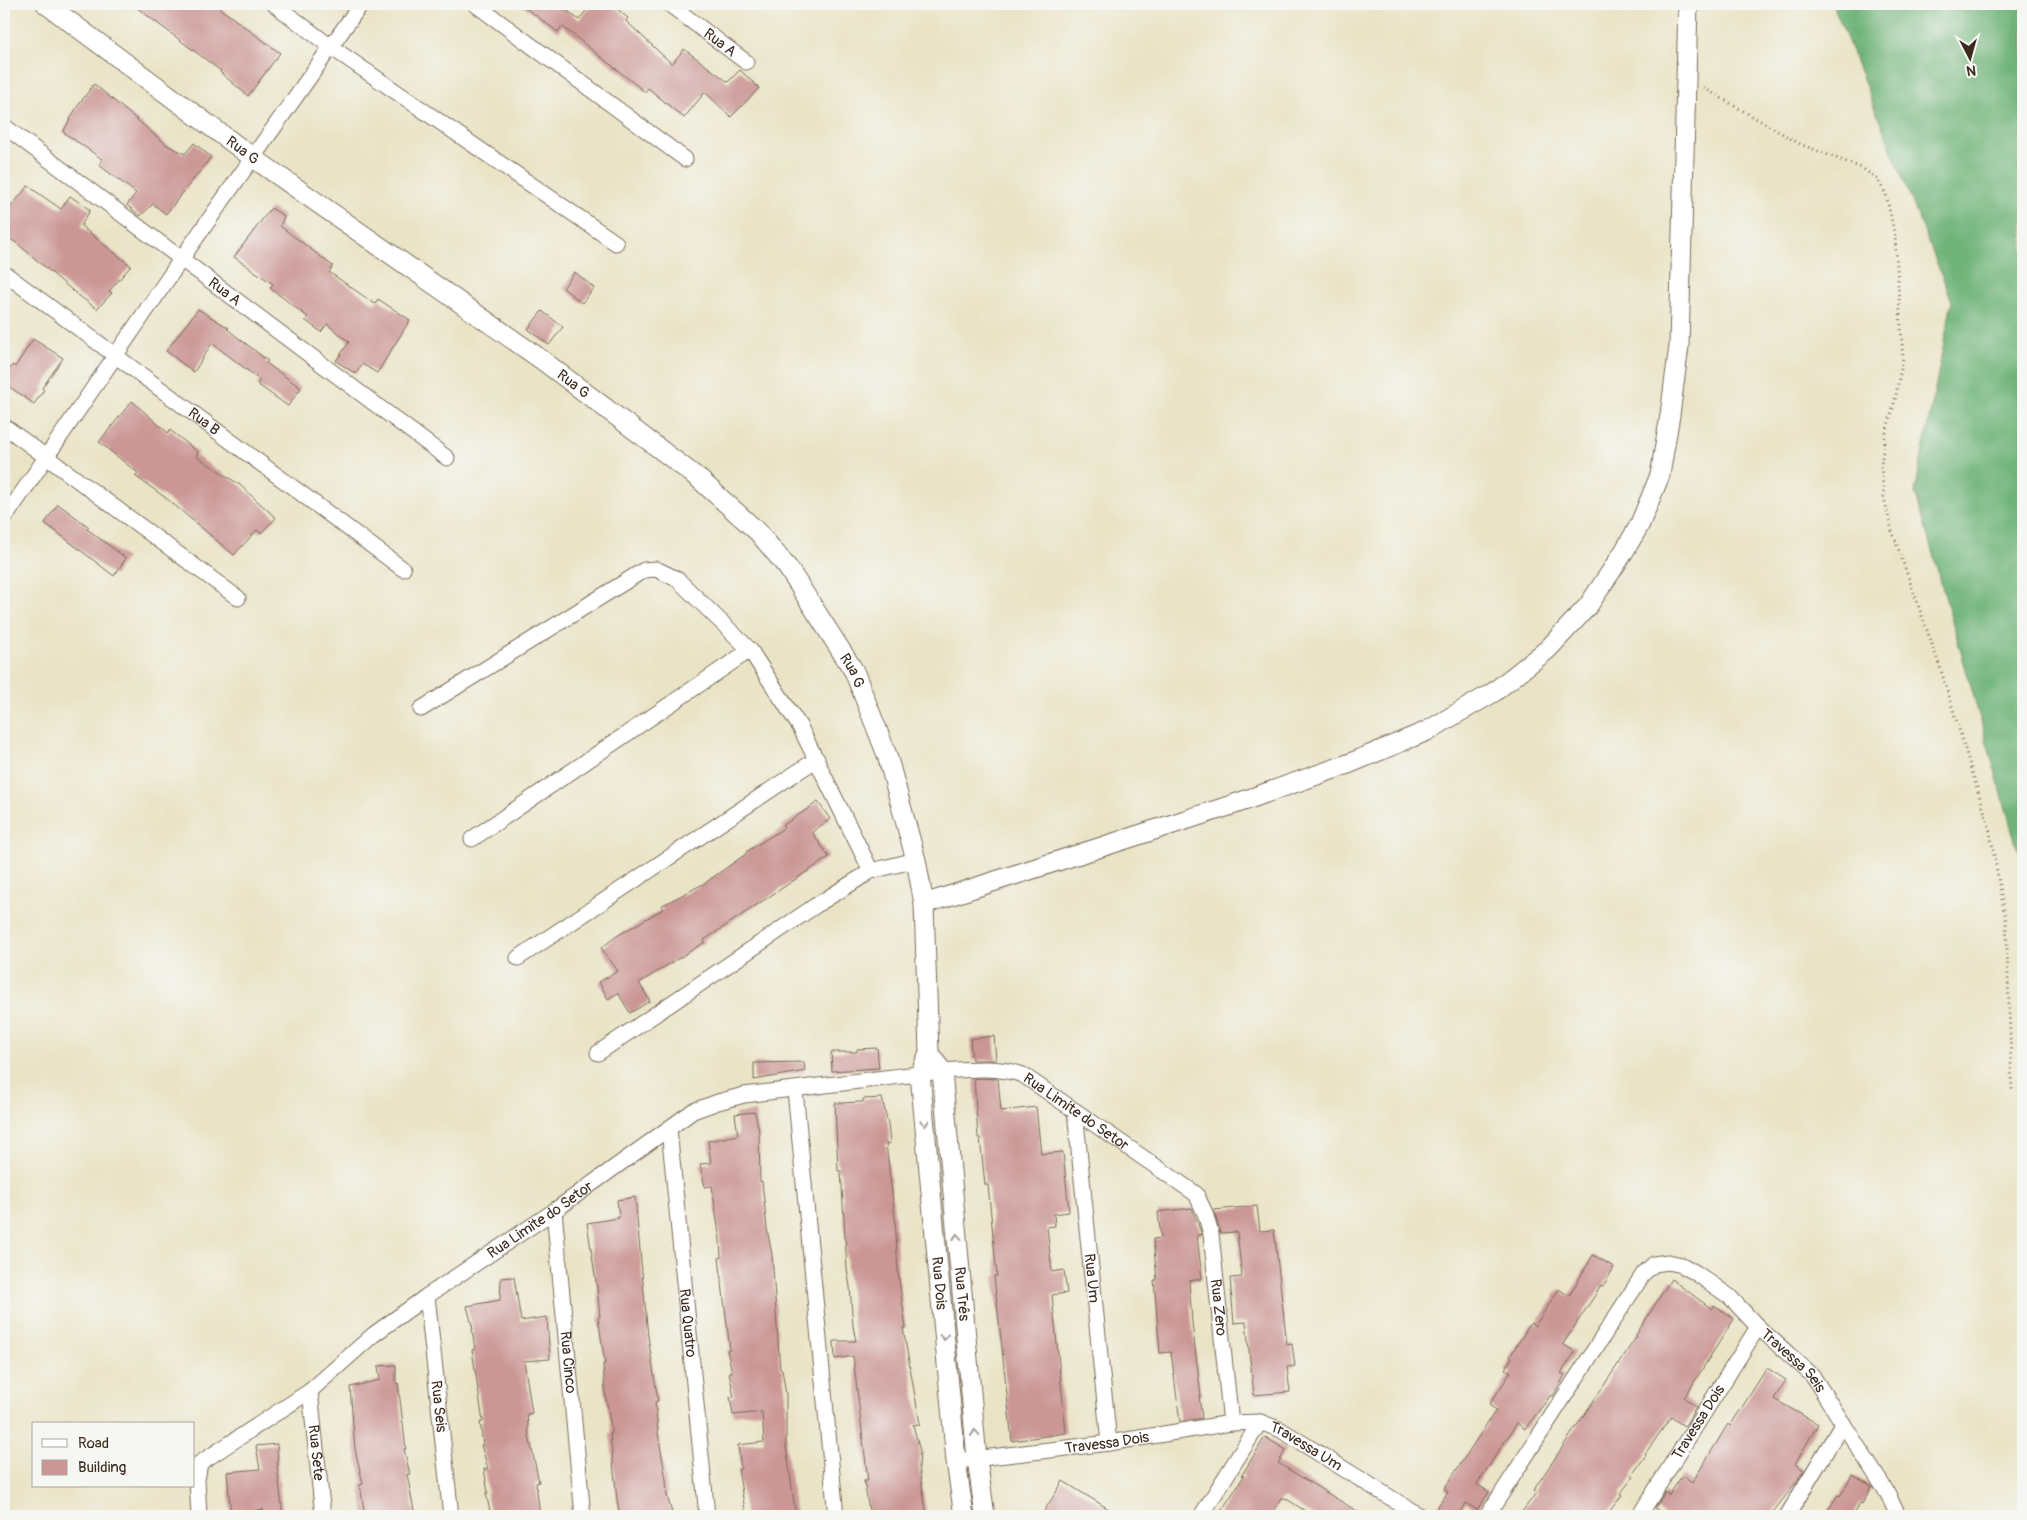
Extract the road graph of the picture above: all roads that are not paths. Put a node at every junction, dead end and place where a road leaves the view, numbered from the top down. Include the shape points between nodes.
1 (46, 4) edge
2 (274, 4) edge
3 (361, 4) edge
4 (475, 4) edge
5 (669, 4) edge
6 (1688, 4) edge
7 (331, 47) junction
8 (746, 62) dead end
9 (4, 126) edge
10 (252, 157) junction
11 (685, 159) dead end
12 (616, 243) dead end
13 (182, 258) junction
14 (4, 273) edge
15 (115, 355) junction
16 (4, 426) edge
17 (46, 456) junction
18 (447, 458) dead end
19 (4, 519) edge
20 (403, 569) dead end
21 (238, 598) dead end
22 (750, 650) junction
23 (421, 709) dead end
24 (816, 759) junction
25 (472, 840) dead end
26 (916, 860) junction
27 (871, 872) junction
28 (924, 904) junction
29 (518, 958) dead end
30 (598, 1053) dead end
31 (929, 1053) junction
32 (942, 1071) junction
33 (920, 1074) junction
34 (795, 1090) junction
35 (1075, 1111) junction
36 (669, 1129) junction
37 (1196, 1194) joint
38 (554, 1210) junction
39 (427, 1296) junction
40 (1758, 1326) junction
41 (310, 1391) junction
42 (1260, 1422) junction
43 (1231, 1423) junction
44 (1843, 1423) junction
45 (1108, 1443) junction
46 (977, 1459) junction
47 (956, 1461) junction
48 (199, 1516) edge
49 (323, 1516) edge
50 (451, 1516) edge
51 (583, 1516) edge
52 (707, 1516) edge
53 (836, 1516) edge
54 (964, 1516) edge
55 (985, 1516) edge
56 (1201, 1516) edge
57 (1420, 1516) edge
58 (1487, 1516) edge
59 (1639, 1516) edge
60 (1786, 1516) edge
61 (1898, 1516) edge

1 - 10 street, Rua G
2 - 7 street
3 - 7 street
4 - 11 street
5 - 8 street, Rua A
6 - 28 street via 1679,346 1660,475 1639,526 1588,606 1548,649 1494,692 1427,730 1348,764 1232,805
7 - 10 street
7 - 12 street
9 - 13 street, Rua A
10 - 13 street
10 - 26 street, Rua G via 542,360 698,478 758,532 788,568 854,671 887,755
13 - 15 street
13 - 18 street, Rua A
14 - 15 street, Rua B
15 - 17 street
15 - 20 street, Rua B
16 - 17 street
17 - 19 street
17 - 21 street
22 - 23 street via 677,579 656,569 644,570
22 - 24 street via 800,727
22 - 25 street
24 - 27 street
24 - 29 street
26 - 27 street
26 - 28 street, Rua G
27 - 30 street via 815,906
28 - 31 street, Rua Dois
31 - 32 street
31 - 33 street, Rua Dois
32 - 33 street, Rua Limite do Setor
32 - 35 street, Rua Limite do Setor via 1009,1070 1024,1075
46 -> 32 street, Rua Três
33 - 34 street, Rua Limite do Setor
33 -> 47 street, Rua Dois
34 - 36 street, Rua Limite do Setor via 744,1095 718,1102 693,1111
34 - 53 street
35 - 37 street, Rua Limite do Setor
35 - 45 street, Rua Um
36 - 38 street, Rua Limite do Setor
36 - 52 street, Rua Quatro
37 - 43 street, Rua Zero via 1211,1234
38 - 39 street, Rua Limite do Setor
38 - 51 street, Rua Cinco
39 - 41 street, Rua Limite do Setor via 373,1335
39 - 50 street, Rua Seis
40 - 44 street, Travessa Seis via 1812,1375
40 - 58 street, Travessa Seis via 1730,1297 1696,1273 1668,1262 1654,1264 1644,1272
40 - 59 street, Travessa Dois
41 - 48 street, Rua Limite do Setor via 200,1463 197,1480
41 - 49 street, Rua Sete
42 - 43 street, Travessa Dois
42 - 56 street, Travessa Um
42 - 57 street, Travessa Um via 1281,1430
43 - 45 street, Travessa Dois
44 - 60 street
44 - 61 street, Travessa Seis via 1888,1494
45 - 46 street, Travessa Dois
46 - 47 street, Travessa Dois
46 - 55 street, Rua Três
47 - 54 street, Rua Dois

